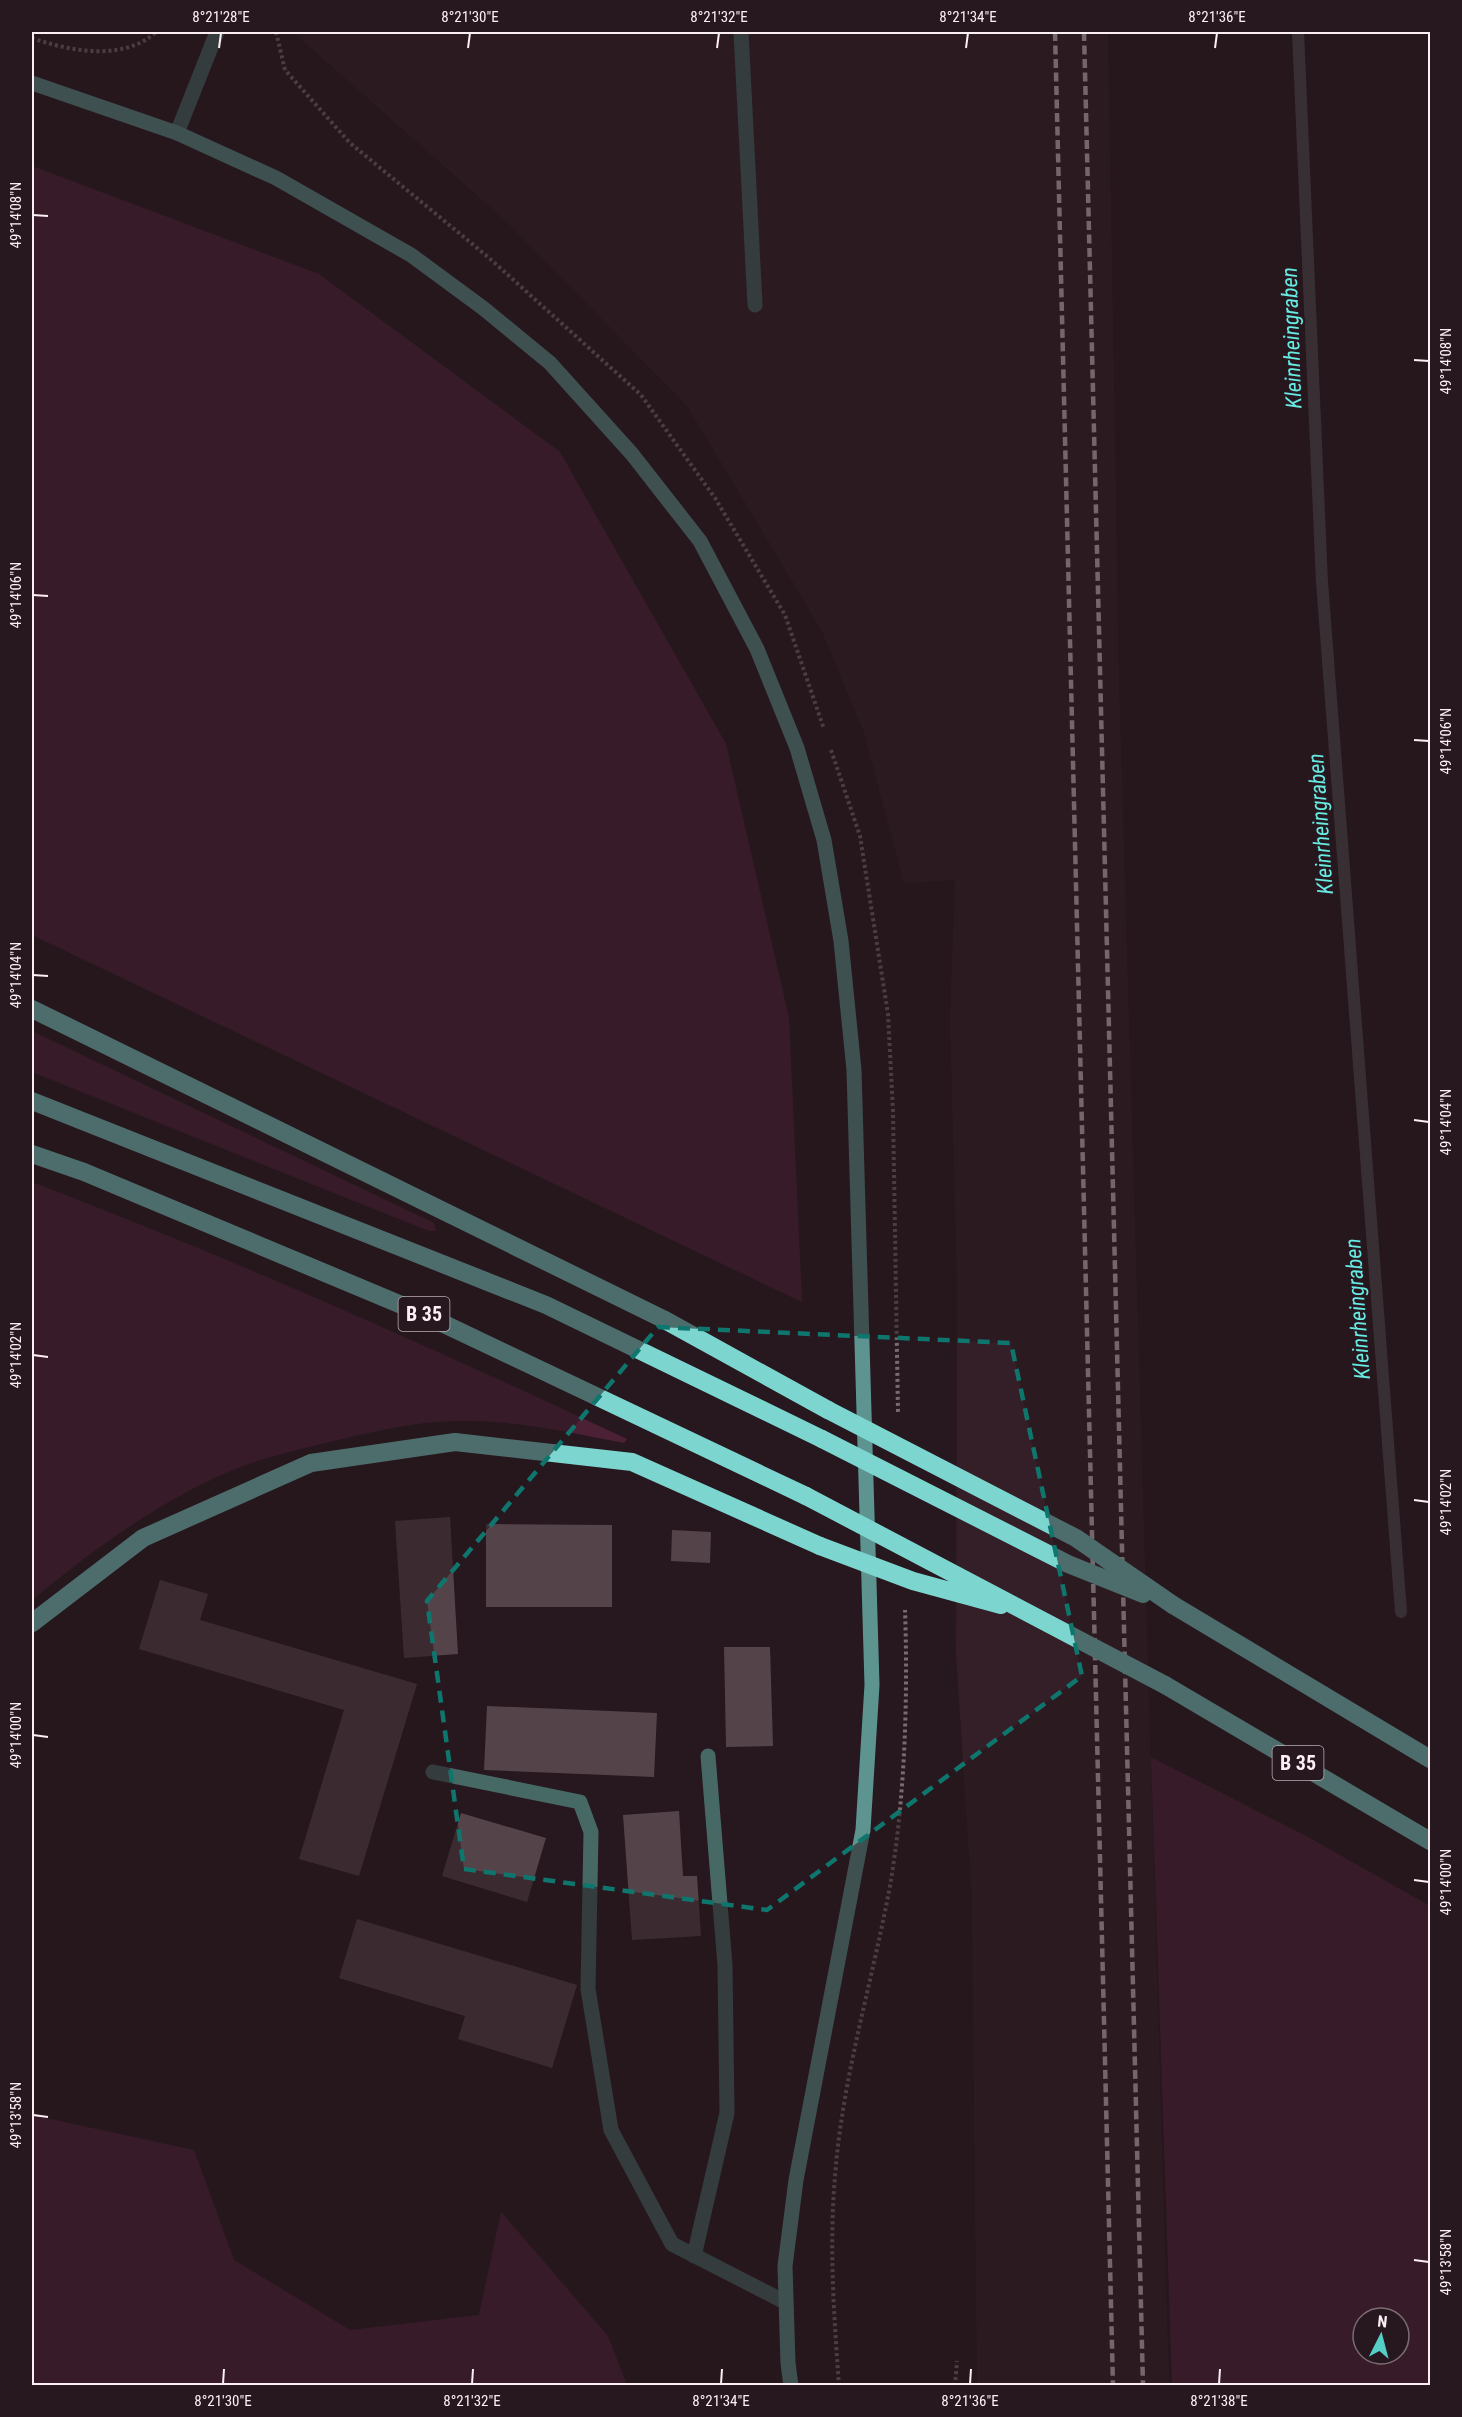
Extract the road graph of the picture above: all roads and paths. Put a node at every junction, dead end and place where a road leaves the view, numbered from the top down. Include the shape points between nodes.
1 (156, 32) edge
2 (217, 32) edge
3 (276, 32) edge
4 (741, 32) edge
5 (32, 38) edge
6 (32, 83) edge
7 (177, 133) junction
8 (755, 305) dead end
9 (826, 737) dead end
10 (830, 748) dead end
11 (32, 1009) edge
12 (32, 1101) edge
13 (32, 1154) edge
14 (898, 1415) dead end
15 (904, 1602) dead end
16 (1173, 1605) junction
17 (1037, 1616) junction
18 (32, 1623) edge
19 (708, 1756) dead end
20 (1431, 1759) edge
21 (433, 1772) dead end
22 (1431, 1841) edge
23 (694, 2256) junction
24 (785, 2302) junction
25 (957, 2361) dead end
26 (791, 2385) edge
27 (839, 2385) edge
28 (955, 2385) edge

1 - 5 path via 120,50 66,50
2 - 7 street
3 - 9 path via 285,70 350,143 488,257 641,394 715,498 785,615
4 - 8 street
6 - 7 main road
7 - 24 main road via 276,178 411,255 550,363 632,454 700,541 757,649 796,748 824,840 841,941 854,1070 872,1685 862,1830 796,2180 785,2266
10 - 14 path via 860,836 888,1014
11 - 16 highway, bridge via 663,1319 828,1410 1076,1538
12 - 16 highway, bridge via 546,1305 822,1438 1068,1564
13 - 17 highway, B 35, bridge via 84,1172 423,1314 806,1496
15 - 27 path via 898,1821 890,1884 846,2098 835,2176 832,2280
16 - 20 highway
17 - 18 highway, bridge via 913,1581 820,1546 632,1462 455,1442 311,1463 143,1538
17 - 22 highway, B 35, bridge via 1165,1685
19 - 23 street via 725,1965 727,2113
21 - 23 street via 580,1802 591,1832 588,1989 610,2130 672,2244
23 - 24 street
24 - 26 main road
25 - 28 path

